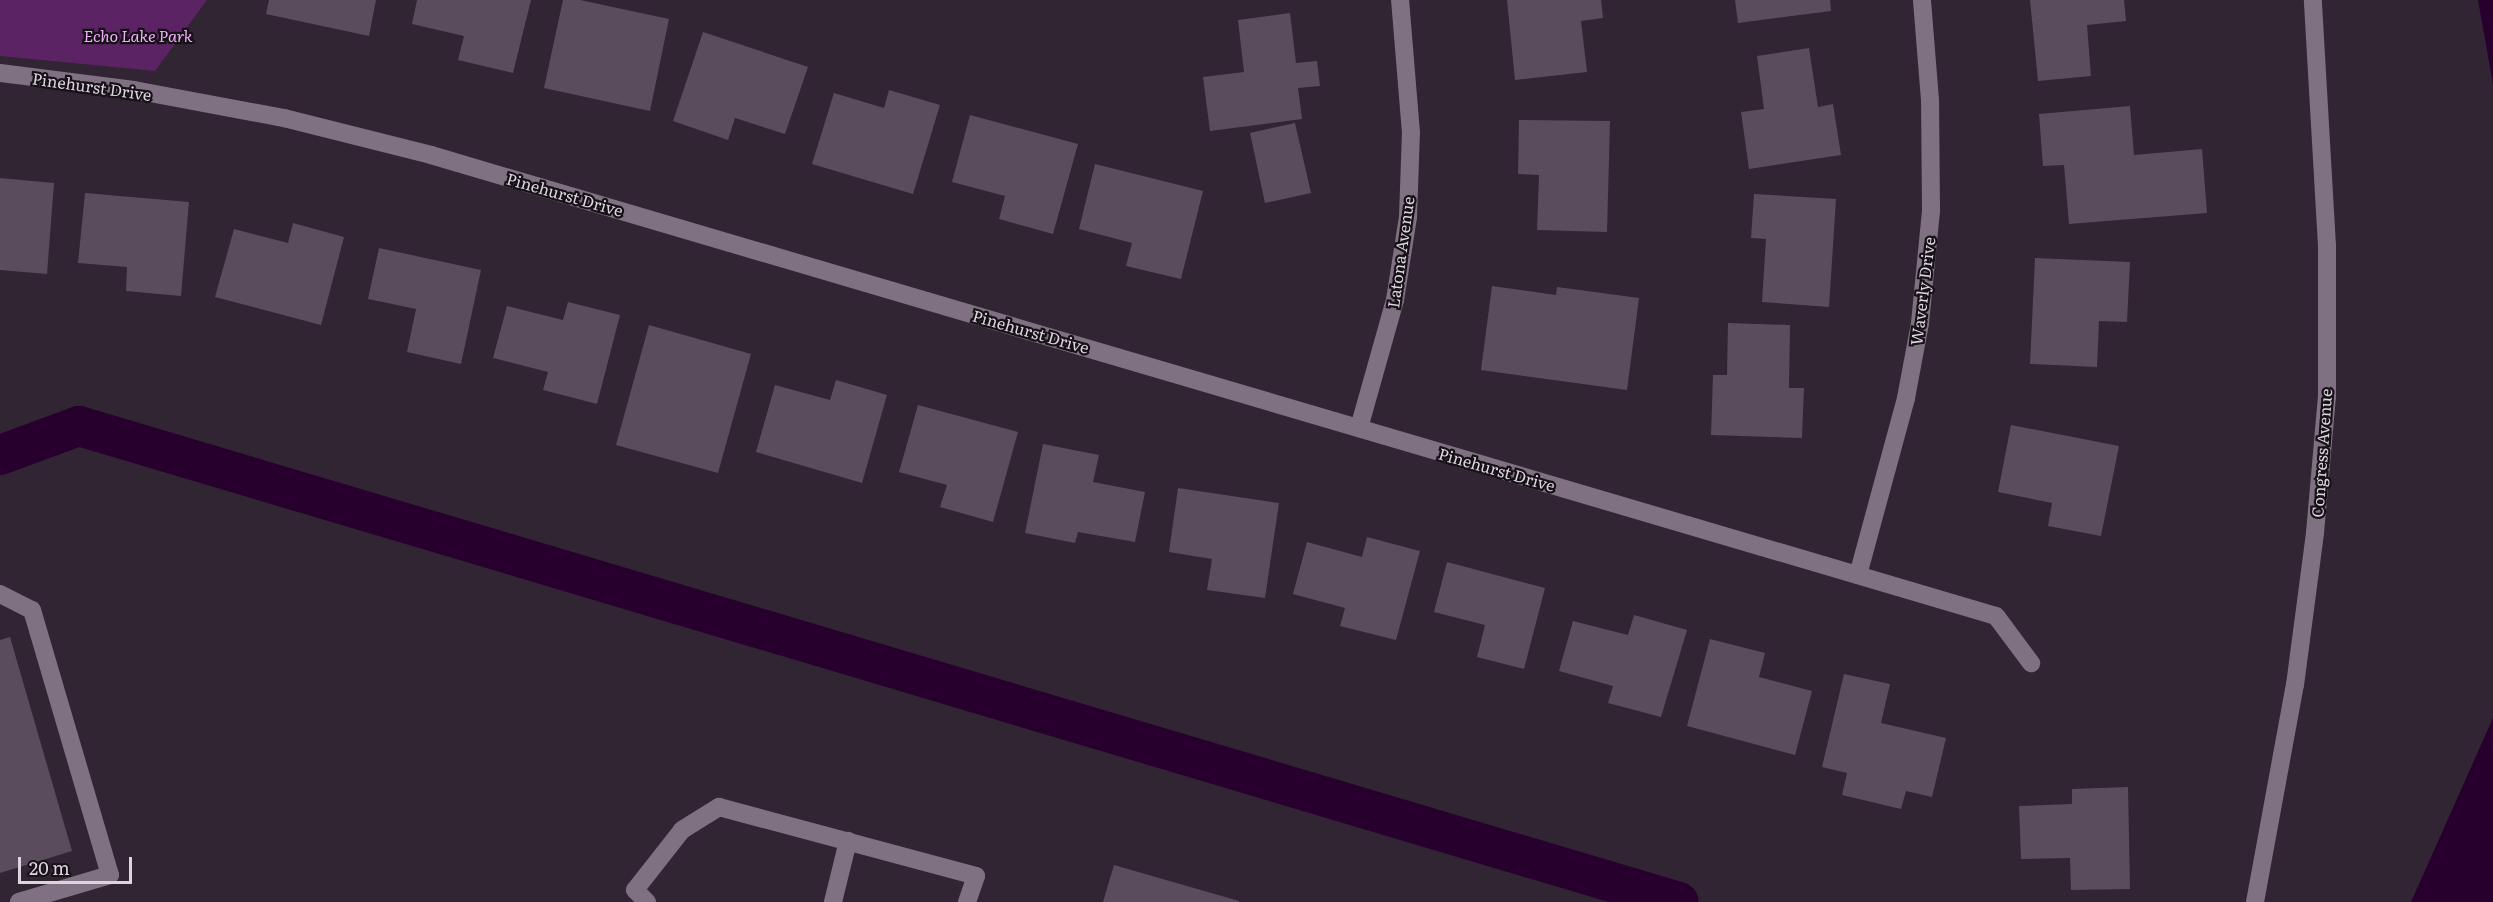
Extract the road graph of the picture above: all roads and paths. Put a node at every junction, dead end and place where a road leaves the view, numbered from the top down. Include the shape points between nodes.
1 (1400, 0) edge
2 (1922, 0) edge
3 (2313, 0) edge
4 (0, 73) edge
5 (1359, 428) junction
6 (1858, 575) junction
7 (0, 594) edge
8 (2031, 663) dead end
9 (848, 841) junction
10 (19, 902) edge
11 (647, 902) edge
12 (833, 902) edge
13 (967, 902) edge
14 (2255, 902) edge

1 - 5 street, Latona Avenue via 1411,133 1408,218 1395,300
2 - 6 street, Waverly Drive via 1930,100 1930,211 1920,323 1906,398
3 - 14 street, Congress Avenue via 2327,246 2327,397 2315,533 2295,685
4 - 5 street, Pinehurst Drive via 134,90 284,118 431,155
5 - 6 street, Pinehurst Drive
6 - 8 street, Pinehurst Drive via 1996,616
7 - 10 street via 32,610 110,875
9 - 11 street via 719,807 682,830 635,890
9 - 12 street
9 - 13 street via 976,876

